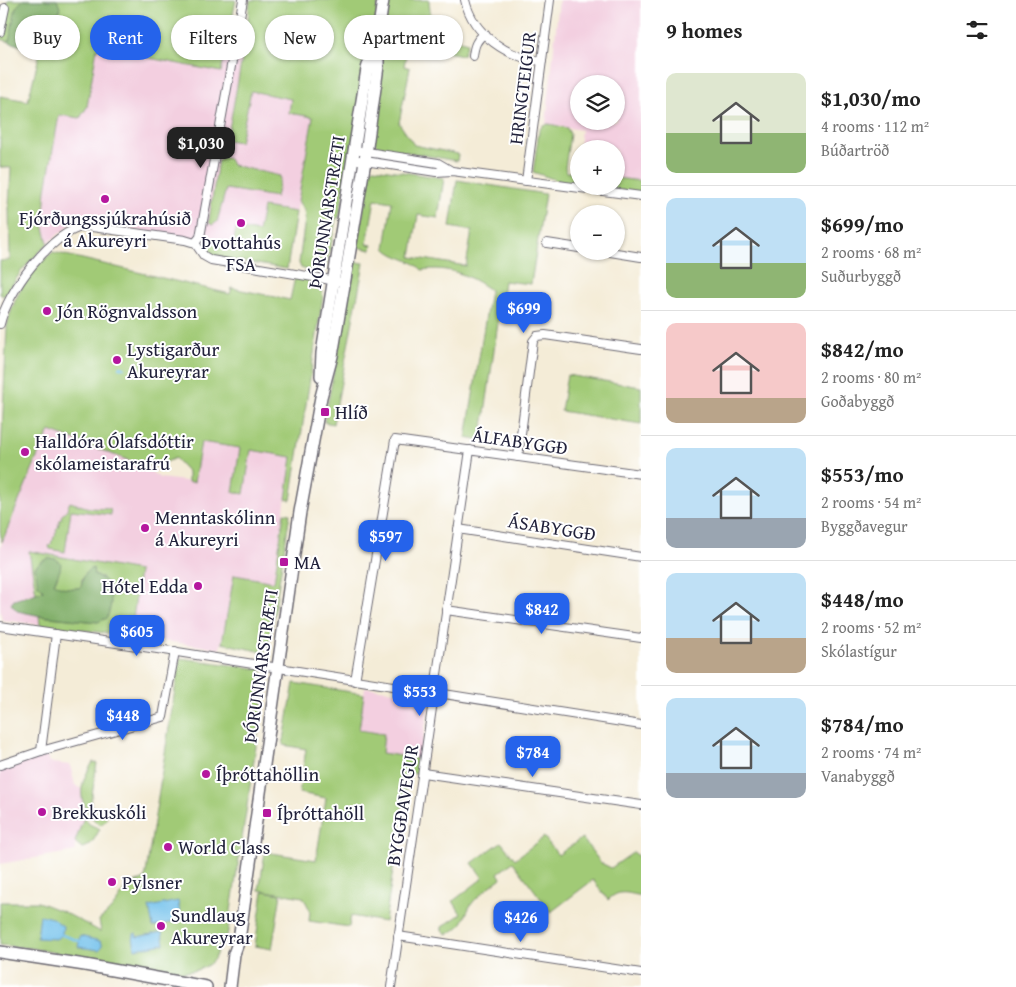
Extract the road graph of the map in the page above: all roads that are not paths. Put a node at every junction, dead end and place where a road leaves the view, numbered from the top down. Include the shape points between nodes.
1 (243, 0) edge
2 (384, 0) edge
3 (465, 0) edge
4 (550, 0) edge
5 (4, 8) dead end
6 (381, 15) edge
7 (0, 32) edge
8 (485, 34) junction
9 (473, 56) dead end
10 (370, 60) edge
11 (378, 60) edge
12 (542, 61) junction
13 (353, 154) junction
14 (365, 156) junction
15 (526, 181) junction
16 (641, 196) edge
17 (195, 243) junction
18 (546, 243) dead end
19 (570, 247) edge
20 (625, 254) edge
21 (641, 257) edge
22 (333, 280) junction
23 (345, 283) junction
24 (0, 318) edge
25 (641, 348) edge
26 (321, 397) junction
27 (470, 450) junction
28 (518, 457) junction
29 (641, 474) edge
30 (458, 529) junction
31 (641, 557) edge
32 (446, 610) junction
33 (0, 626) edge
34 (56, 634) junction
35 (641, 638) edge
36 (175, 651) junction
37 (277, 667) junction
38 (355, 680) junction
39 (435, 693) junction
40 (641, 724) edge
41 (41, 752) junction
42 (0, 765) edge
43 (423, 773) junction
44 (641, 805) edge
45 (398, 936) junction
46 (239, 940) junction
47 (0, 952) edge
48 (641, 972) edge
49 (152, 982) edge
50 (206, 987) edge
51 (230, 987) edge
52 (237, 987) edge
53 (391, 987) edge

1 - 17 street via 200,237
2 - 6 street, ÞÓRUNNARSTRÆTI
3 - 8 street
4 - 12 street, HRINGTEIGUR
5 - 7 street
8 - 9 street via 474,46
8 - 12 street via 515,56
10 - 13 street, ÞÓRUNNARSTRÆTI
11 - 14 street, ÞÓRUNNARSTRÆTI
12 - 15 street, HRINGTEIGUR
13 - 14 street
13 - 22 street, ÞÓRUNNARSTRÆTI
14 - 15 street via 438,164 452,171
14 - 23 street, ÞÓRUNNARSTRÆTI
15 - 16 street
17 - 22 street via 211,260
17 - 24 street via 80,227 41,256 11,296
18 - 19 street
20 - 21 street
22 - 23 street
22 - 26 street, ÞÓRUNNARSTRÆTI via 322,353
23 - 26 street, ÞÓRUNNARSTRÆTI
25 - 28 street via 545,334 537,336 533,341
26 - 37 street, ÞÓRUNNARSTRÆTI
27 - 28 street, ÁLFABYGGÐ
27 - 30 street, BYGGÐAVEGUR
27 - 38 street, ÁLFABYGGÐ via 395,440
28 - 29 street, ÁLFABYGGÐ
30 - 31 street, ÁSABYGGÐ
30 - 32 street, BYGGÐAVEGUR
32 - 35 street
32 - 39 street, BYGGÐAVEGUR
33 - 34 street
34 - 36 street
34 - 41 street
36 - 37 street
36 - 41 street via 163,717
37 - 38 street
37 - 46 street, ÞÓRUNNARSTRÆTI
38 - 39 street
39 - 40 street
39 - 43 street, BYGGÐAVEGUR
41 - 42 street
43 - 44 street
43 - 45 street, BYGGÐAVEGUR
45 - 48 street
45 - 53 street, BYGGÐAVEGUR
46 - 51 street, ÞÓRUNNARSTRÆTI
46 - 52 street, ÞÓRUNNARSTRÆTI via 242,952
47 - 49 street
49 - 50 street

